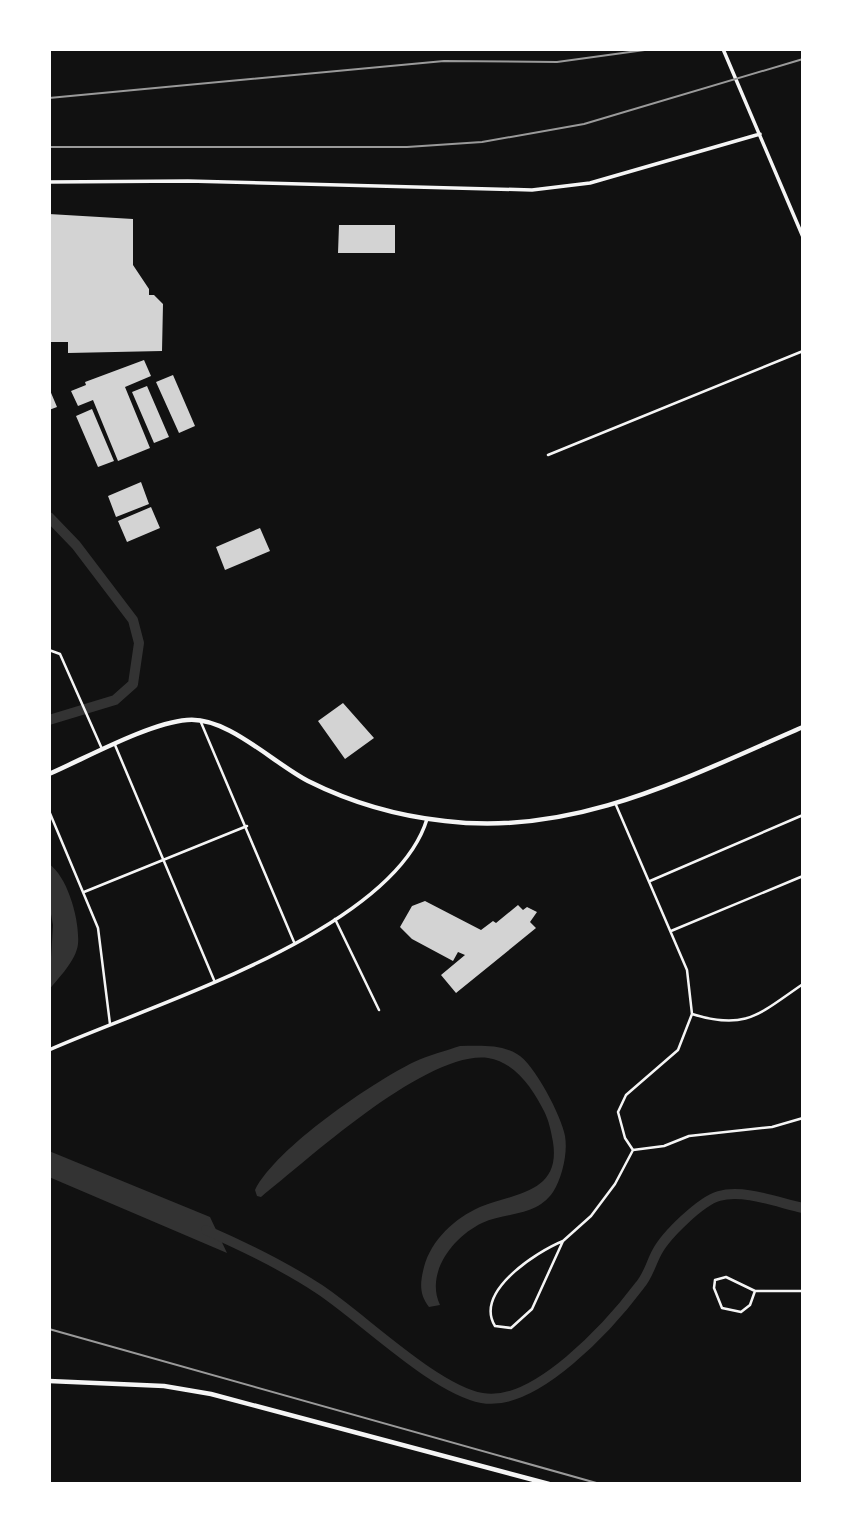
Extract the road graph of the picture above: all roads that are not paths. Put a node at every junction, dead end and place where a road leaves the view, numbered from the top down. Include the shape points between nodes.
1 (723, 49) edge
2 (760, 134) junction
3 (49, 182) edge
4 (803, 237) edge
5 (803, 351) edge
6 (548, 455) dead end
7 (49, 650) edge
8 (200, 720) junction
9 (803, 727) edge
10 (115, 745) junction
11 (103, 750) junction
12 (49, 774) edge
13 (616, 805) junction
14 (373, 806) dead end
15 (388, 810) junction
16 (49, 811) edge
17 (803, 815) edge
18 (426, 819) junction
19 (247, 826) junction
20 (163, 860) junction
21 (803, 876) edge
22 (650, 881) junction
23 (84, 892) junction
24 (335, 919) junction
25 (671, 931) junction
26 (295, 944) junction
27 (214, 981) junction
28 (803, 984) edge
29 (379, 1010) dead end
30 (691, 1014) junction
31 (110, 1024) junction
32 (49, 1050) edge
33 (803, 1118) edge
34 (633, 1150) junction
35 (563, 1241) junction
36 (755, 1291) junction
37 (803, 1291) edge
38 (49, 1381) edge
39 (549, 1484) edge

1 - 2 street
2 - 3 street via 590,183 532,190
2 - 4 street
5 - 6 street
7 - 11 street via 60,654
8 - 10 main road via 178,721
8 - 15 main road via 234,734 308,781
8 - 19 street
9 - 13 main road
10 - 11 main road
10 - 20 street
11 - 12 main road
13 - 18 main road via 524,824
13 - 22 street
14 - 15 main road
15 - 18 main road
16 - 23 street
17 - 22 street
18 - 24 street via 401,866
19 - 20 street
19 - 26 street
20 - 23 street
20 - 27 street
21 - 25 street
22 - 25 street
23 - 31 street via 98,928
24 - 26 street
24 - 29 street
25 - 30 street via 687,970
26 - 27 street
27 - 31 street
28 - 30 street via 745,1021 721,1023
30 - 34 street via 678,1049 626,1095 618,1112
31 - 32 street
33 - 34 street
34 - 35 street via 592,1216
35 - 35 street via 532,1309 511,1328 495,1326 491,1306 510,1275
36 - 36 street via 726,1277 715,1280 722,1308 731,1312 750,1305
36 - 37 street
38 - 39 main road via 164,1386 211,1394

